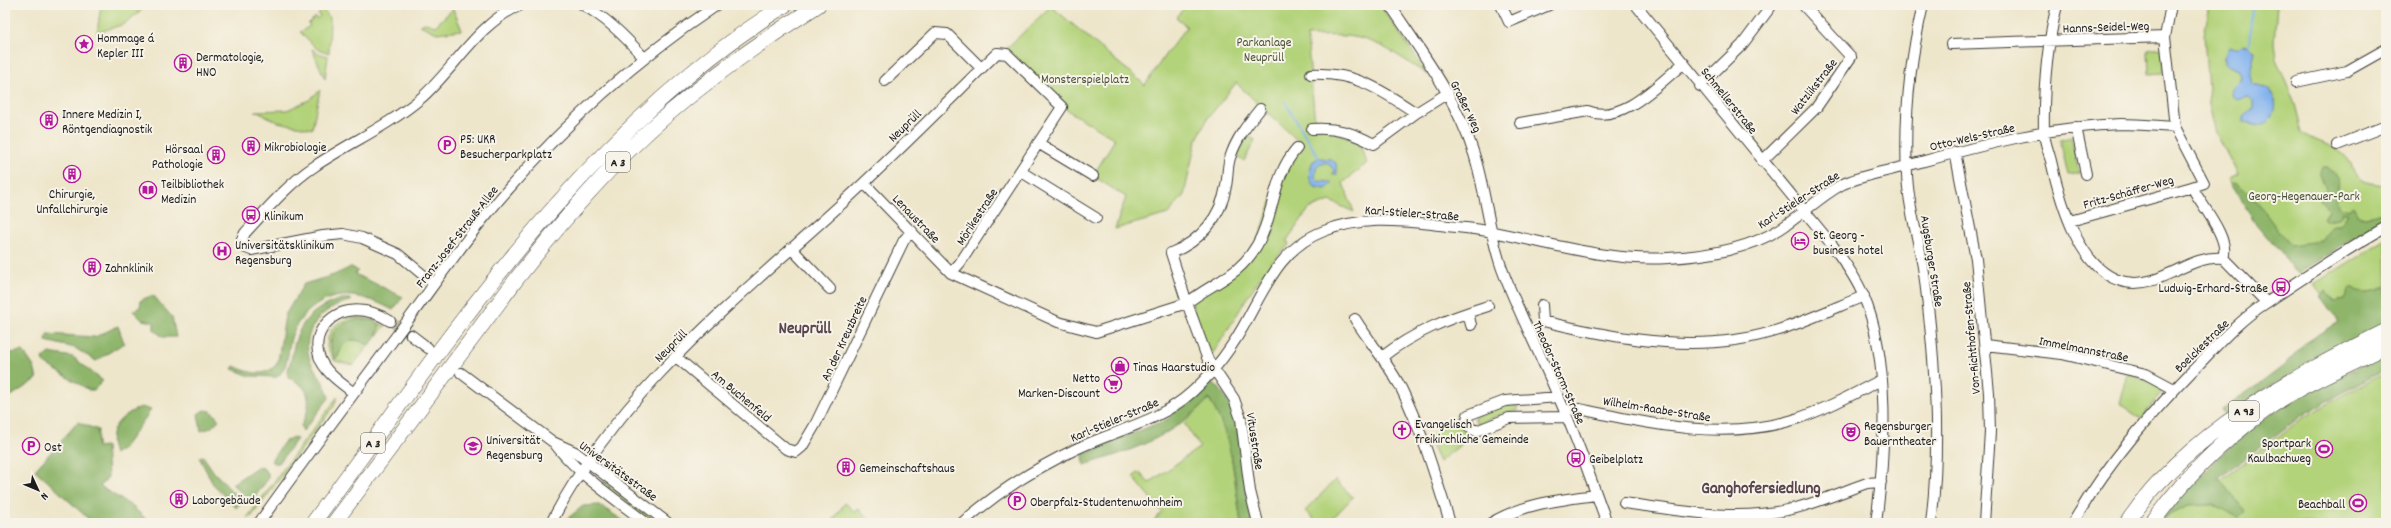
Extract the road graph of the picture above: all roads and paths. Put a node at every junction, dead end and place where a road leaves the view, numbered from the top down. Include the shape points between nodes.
1 (521, 5) edge
2 (583, 5) edge
3 (717, 5) edge
4 (785, 5) edge
5 (818, 5) edge
6 (1390, 5) edge
7 (1501, 5) edge
8 (1549, 5) edge
9 (1636, 5) edge
10 (1772, 5) edge
11 (1923, 5) edge
12 (2057, 5) edge
13 (2171, 5) edge
14 (1804, 6) edge
15 (2165, 37) junction
16 (2048, 42) junction
17 (1951, 44) dead end
18 (2386, 49) edge
19 (997, 53) joint
20 (644, 58) junction
21 (1684, 63) junction
22 (981, 68) junction
23 (1311, 74) dead end
24 (885, 82) dead end
25 (2296, 82) dead end
26 (1700, 86) junction
27 (1448, 93) junction
28 (1260, 109) dead end
29 (1416, 113) junction
30 (1520, 122) dead end
31 (2386, 126) edge
32 (2076, 127) junction
33 (2175, 127) junction
34 (1312, 129) dead end
35 (2044, 133) junction
36 (1038, 143) junction
37 (2336, 145) dead end
38 (1298, 148) dead end
39 (1955, 152) junction
40 (1762, 161) junction
41 (1906, 166) junction
42 (1020, 171) junction
43 (2086, 174) dead end
44 (1093, 176) dead end
45 (864, 183) junction
46 (2192, 187) junction
47 (1804, 211) junction
48 (1096, 218) dead end
49 (2070, 221) junction
50 (2386, 227) edge
51 (912, 231) junction
52 (1489, 231) junction
53 (791, 248) junction
54 (2223, 258) junction
55 (951, 272) junction
56 (434, 284) junction
57 (830, 289) dead end
58 (1864, 296) junction
59 (1187, 302) junction
60 (2266, 302) junction
61 (1542, 305) dead end
62 (1488, 306) dead end
63 (1468, 313) junction
64 (1355, 319) dead end
65 (390, 321) tunnel mouth
66 (1471, 325) dead end
67 (2386, 331) edge
68 (411, 335) tunnel mouth
69 (1985, 345) junction
70 (2386, 346) edge
71 (428, 348) dead end
72 (676, 357) junction
73 (1382, 357) junction
74 (1213, 369) junction
75 (462, 373) dead end
76 (1881, 380) junction
77 (2174, 389) junction
78 (354, 393) junction
79 (1559, 397) junction
80 (1565, 413) junction
81 (553, 442) junction
82 (792, 452) joint
83 (587, 462) junction
84 (580, 472) junction
85 (1881, 482) junction
86 (1596, 495) junction
87 (1624, 503) dead end
88 (259, 523) edge
89 (313, 523) edge
90 (334, 523) edge
91 (552, 523) edge
92 (646, 523) edge
93 (668, 523) edge
94 (962, 523) edge
95 (1258, 523) edge
96 (1450, 523) edge
97 (1491, 523) edge
98 (1607, 523) edge
99 (1876, 523) edge
100 (1931, 523) edge
101 (1984, 523) edge
102 (2073, 523) edge
103 (2127, 523) edge
104 (2152, 523) edge

1 - 56 street via 507,11 487,27 419,100 302,176 253,224 242,239 246,248 251,250 323,236 343,234 362,238 398,254
2 - 20 street via 598,13 613,26
3 - 20 street, Franz-Josef-Strauß-Allee
4 - 89 highway, A 3 via 680,81 628,128 585,172 505,266
5 - 90 highway, A 3 via 754,47 693,93 642,138 602,179 518,277
6 - 27 street, Graßer Weg
7 - 8 street via 1509,22
9 - 21 street, Schmellerstraße
10 - 26 street via 1742,45
11 - 41 street, Augsburger Straße via 1914,44 1908,89
12 - 16 street
13 - 15 street
14 - 40 street, Watzlikstraße via 1851,57 1816,108
15 - 16 street, Hanns-Seidel-Weg
15 - 33 street
16 - 17 street, Hanns-Seidel-Weg
16 - 35 street
18 - 25 street via 2347,71
19 - 22 street, Neuprüll
19 - 36 street, Mörikestraße via 1007,54 1062,107
20 - 56 street, Franz-Josef-Strauß-Allee via 603,93 530,167 483,219
21 - 26 street, Schmellerstraße
21 - 30 street via 1623,109 1606,114 1596,115 1588,111
22 - 24 street via 947,34 935,33
22 - 45 street, Neuprüll
23 - 29 street via 1352,77 1388,94
26 - 40 street, Schmellerstraße
27 - 29 street
27 - 52 street, Graßer Weg via 1475,156
28 - 59 street, Vitusstraße via 1243,131 1229,160 1226,185 1218,214 1203,233 1182,249 1171,253
29 - 34 street via 1374,144 1353,132 1330,127
31 - 37 street
32 - 33 street, Otto-Wels-Straße via 2123,124
32 - 35 street, Otto-Wels-Straße
32 - 43 street
33 - 46 street via 2204,183
35 - 39 street, Otto-Wels-Straße
35 - 49 street via 2058,191
36 - 42 street, Mörikestraße
36 - 44 street
38 - 59 street via 1280,172 1269,217 1256,247 1231,275
39 - 41 street, Otto-Wels-Straße
39 - 69 street, Von-Richthofen-Straße via 1976,259
40 - 47 street, Schmellerstraße
41 - 47 street, Karl-Stieler-Straße via 1839,186
41 - 100 street, Augsburger Straße via 1925,280 1933,363 1937,458
42 - 48 street
42 - 55 street, Mörikestraße via 960,263
45 - 51 street, Lenaustraße
45 - 53 street, Neuprüll
46 - 49 street, Fritz-Schäffer-Weg
46 - 54 street via 2222,236 2225,248
47 - 52 street, Karl-Stieler-Straße via 1773,233 1741,246 1699,256 1664,259 1610,256
47 - 58 street, Schmellerstraße via 1837,252
49 - 54 street via 2087,255 2109,277 2124,282 2150,282 2204,258
50 - 60 street, Boelckestraße
51 - 55 street, Lenaustraße
51 - 82 street, An der Kreuzbreite via 904,240 815,425 802,447
52 - 74 street, Karl-Stieler-Straße via 1370,219 1316,234 1291,252 1268,278 1237,337
52 - 79 street, Theodor-Storm-Straße via 1516,304
53 - 57 street
53 - 72 street, Neuprüll
54 - 60 street
55 - 59 street via 1058,322 1096,332
56 - 78 street, Franz-Josef-Strauß-Allee
58 - 61 street via 1770,332 1735,340 1701,343 1638,339 1580,330 1543,321
58 - 76 street, Schmellerstraße via 1875,332
59 - 74 street, Vitusstraße
60 - 77 street, Boelckestraße via 2216,346
62 - 63 street
63 - 66 street
63 - 73 street via 1428,328
64 - 73 street
65 - 78 street via 365,311 346,311 327,322 319,335 318,349 322,362 329,372
67 - 103 highway, A 93 via 2306,371 2218,430 2160,481
68 - 71 street
69 - 77 street, Immelmannstraße via 2062,354 2146,374
69 - 101 street, Von-Richthofen-Straße via 1990,432
70 - 104 highway, A 93 via 2296,391 2249,422 2199,467
72 - 82 street, Am Buchenfeld
72 - 83 street, Neuprüll via 649,385
73 - 96 street via 1407,402 1433,469
74 - 94 street, Karl-Stieler-Straße via 1193,391 1168,410 1081,447 1017,480
74 - 95 street, Vitusstraße via 1234,399 1241,419 1250,491
75 - 81 street, Universitätsstraße
76 - 80 street, Wilhelm-Raabe-Straße via 1812,413 1753,428 1688,429 1580,409
76 - 85 street, Schmellerstraße
77 - 102 street, Boelckestraße via 2115,460
78 - 88 street, Franz-Josef-Strauß-Allee
79 - 80 street, Theodor-Storm-Straße
79 - 80 street via 1500,402 1468,415 1469,427 1476,431 1509,418
80 - 86 street, Theodor-Storm-Straße
81 - 83 street, Universitätsstraße via 575,452
81 - 84 street, Universitätsstraße via 567,461
83 - 84 street, Neuprüll
83 - 93 street, Universitätsstraße
84 - 91 street, Neuprüll
84 - 92 street, Universitätsstraße
85 - 87 street via 1867,483 1787,510 1748,514 1707,514
85 - 99 street, Schmellerstraße
86 - 97 street via 1551,500 1521,508
86 - 98 street, Theodor-Storm-Straße

